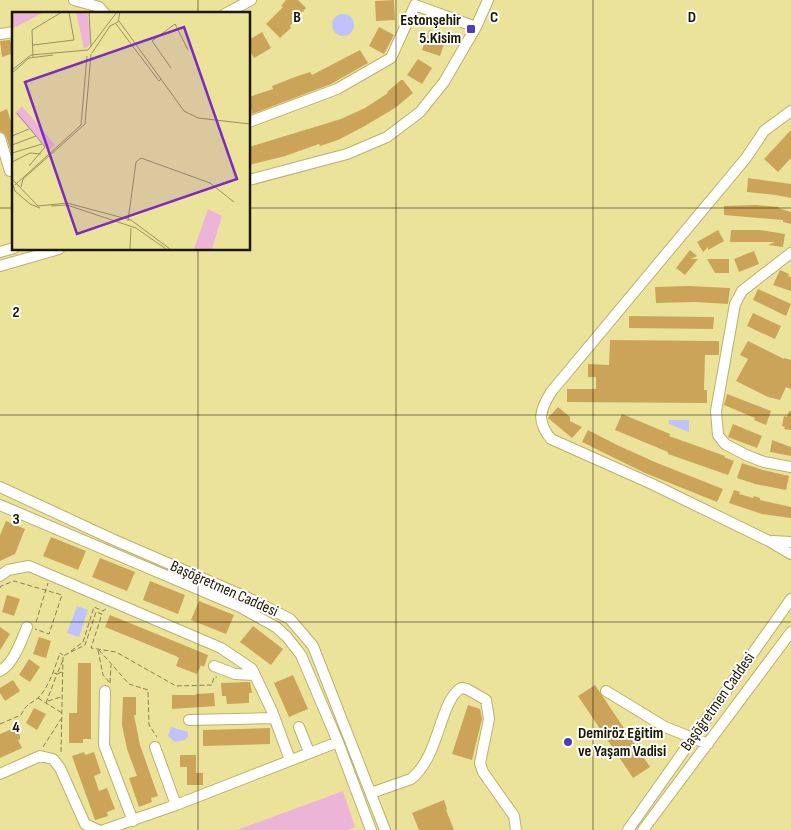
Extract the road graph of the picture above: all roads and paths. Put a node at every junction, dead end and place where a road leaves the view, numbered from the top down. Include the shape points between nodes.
1 (74, 0) edge
2 (251, 0) edge
3 (488, 0) edge
4 (414, 2) edge
5 (104, 12) edge
6 (229, 12) edge
7 (476, 27) junction
8 (791, 111) edge
9 (250, 122) edge
10 (0, 138) edge
11 (12, 170) edge
12 (250, 180) edge
13 (56, 250) edge
14 (791, 253) edge
15 (0, 266) edge
16 (791, 467) edge
17 (0, 487) edge
18 (0, 505) edge
19 (769, 541) junction
20 (791, 542) edge
21 (791, 554) edge
22 (0, 576) edge
23 (51, 576) junction
24 (791, 599) edge
25 (106, 609) dead end
26 (27, 627) joint
27 (791, 632) edge
28 (98, 649) junction
29 (72, 652) junction
30 (63, 656) junction
31 (63, 660) junction
32 (111, 665) junction
33 (214, 666) dead end
34 (0, 672) edge
35 (63, 672) junction
36 (53, 673) junction
37 (235, 674) junction
38 (254, 675) junction
39 (56, 676) junction
40 (63, 681) junction
41 (107, 690) junction
42 (606, 691) dead end
43 (62, 697) junction
44 (37, 698) junction
45 (47, 702) junction
46 (62, 713) junction
47 (62, 718) junction
48 (274, 718) junction
49 (188, 720) dead end
50 (0, 724) edge
51 (299, 727) dead end
52 (693, 738) junction
53 (338, 742) junction
54 (157, 744) joint
55 (708, 744) junction
56 (309, 752) junction
57 (40, 756) junction
58 (290, 760) junction
59 (56, 763) junction
60 (0, 774) edge
61 (371, 793) junction
62 (176, 805) junction
63 (133, 821) junction
64 (98, 830) edge
65 (104, 830) edge
66 (372, 830) edge
67 (385, 830) edge
68 (516, 830) edge
69 (628, 830) edge
70 (643, 830) edge

1 - 5 street via 99,7
2 - 6 street
3 - 7 street
4 - 7 street
4 - 9 street via 391,58 337,89
7 - 12 street via 444,82 420,112 387,137 346,154
8 - 19 street via 764,131 746,158 551,392 541,413 545,431 551,439
10 - 11 street
13 - 15 street
14 - 16 street via 742,291 736,304 716,411 718,435 725,444 764,462
17 - 61 street, Başöğretmen Caddesi via 290,619 313,646
18 - 53 street, Başöğretmen Caddesi via 240,607 276,627 302,655
19 - 20 street
19 - 21 street
22 - 23 street via 8,570 29,566
23 - 26 path via 34,628
23 - 38 street via 221,648 252,669
24 - 52 street, Başöğretmen Caddesi
25 - 29 path via 94,607 83,642
26 - 34 street via 17,650
27 - 55 street, Başöğretmen Caddesi
28 - 29 path via 91,648 102,614 96,612 85,645
28 - 32 path
28 - 37 path via 116,652 176,686 212,685 214,677
28 - 41 path
29 - 30 path
30 - 31 path
30 - 36 path via 60,653
31 - 35 path
31 - 39 path
32 - 41 path
32 - 54 path via 129,684 148,690 149,725
33 - 37 street
35 - 39 path
35 - 40 path
36 - 39 path
36 - 44 path
37 - 38 street
38 - 48 street
39 - 40 path
39 - 45 path
40 - 43 path
41 - 63 street via 104,746
42 - 52 street via 665,727
43 - 45 path
43 - 46 path
44 - 45 path
44 - 50 path via 25,706 21,715
45 - 46 path
46 - 47 path
47 - 57 path via 40,750
47 - 59 path via 60,754
48 - 49 street
48 - 58 street
51 - 56 street
52 - 55 street
52 - 69 street, Başöğretmen Caddesi
53 - 56 street
53 - 66 street, Başöğretmen Caddesi
54 - 62 street
55 - 70 street, Başöğretmen Caddesi
56 - 58 street
57 - 59 street
57 - 60 street
58 - 62 street
59 - 64 street via 85,824
61 - 67 street, Başöğretmen Caddesi
61 - 68 street via 416,775 433,748 455,692 467,689 486,700 489,719 480,763 514,816
62 - 63 street
63 - 65 street

